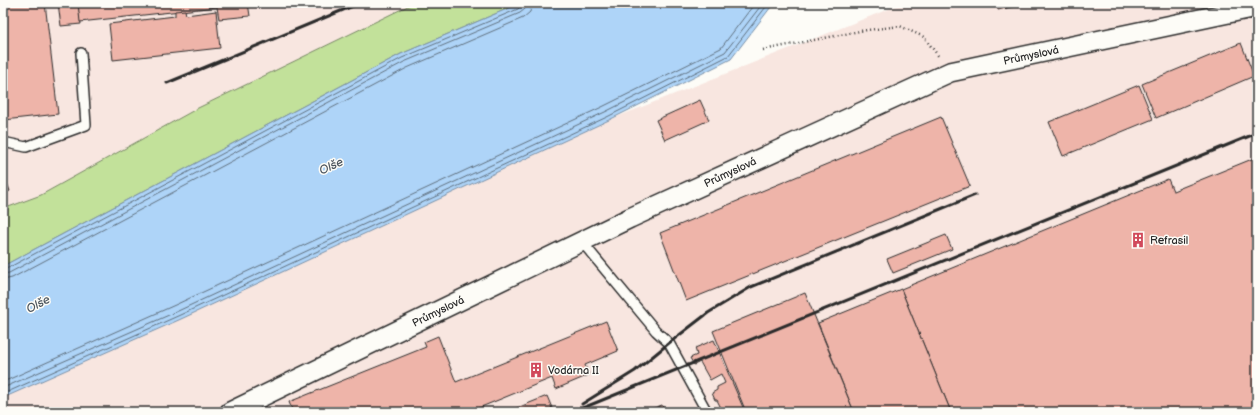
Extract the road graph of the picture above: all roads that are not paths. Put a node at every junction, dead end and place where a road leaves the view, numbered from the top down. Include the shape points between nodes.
1 (1257, 7) edge
2 (81, 53) dead end
3 (3, 142) edge
4 (582, 242) junction
5 (230, 412) edge
6 (707, 412) edge

1 - 4 street, Průmyslová via 950,72 637,214
2 - 3 lane via 86,125 26,147
4 - 5 street, Průmyslová
4 - 6 lane via 656,331 669,343

